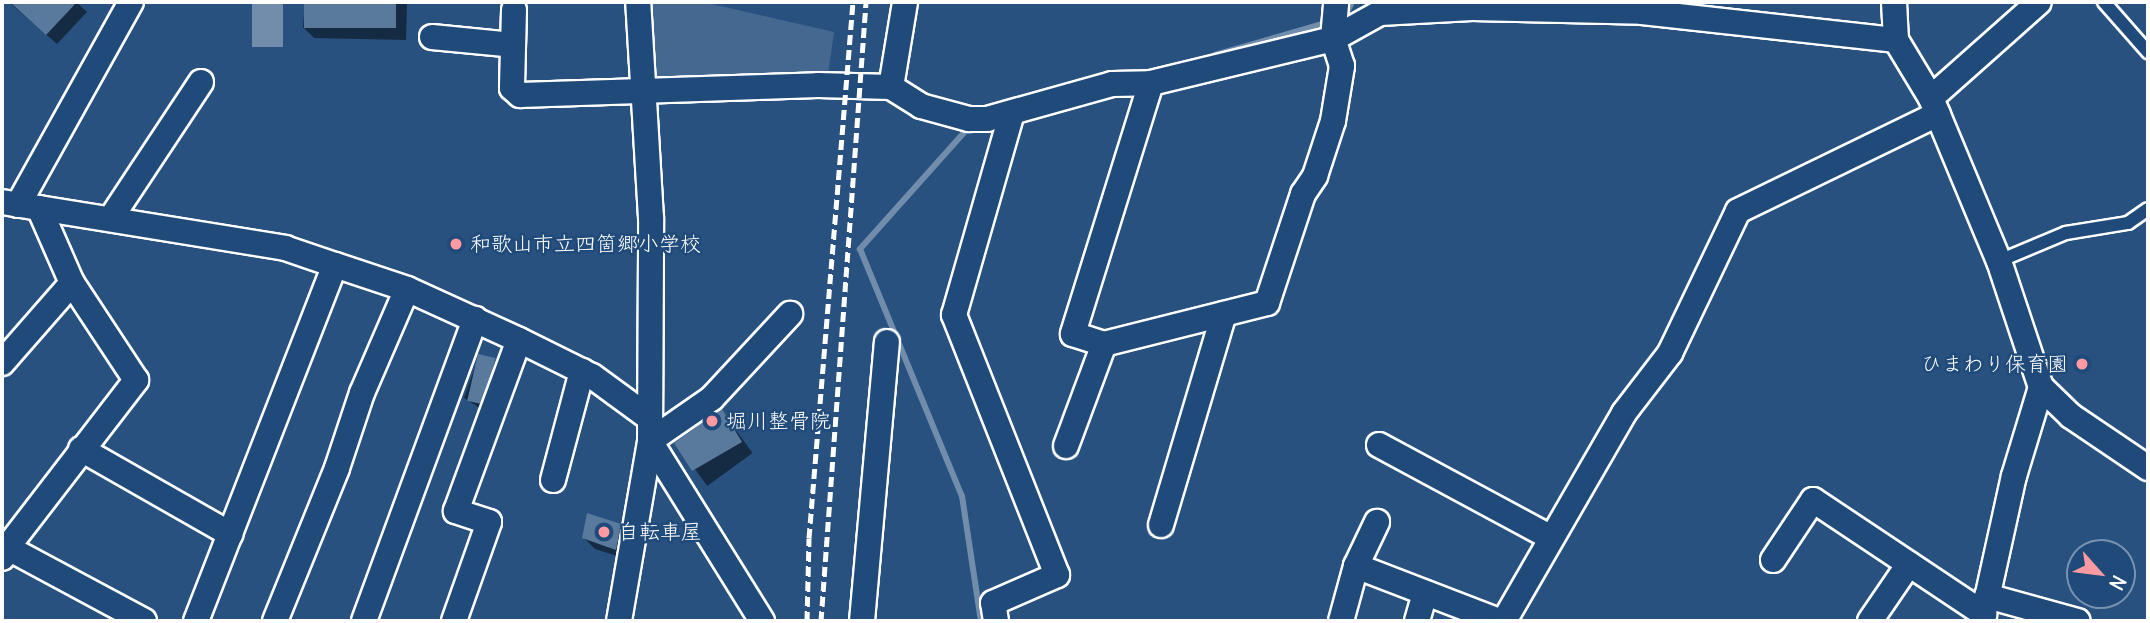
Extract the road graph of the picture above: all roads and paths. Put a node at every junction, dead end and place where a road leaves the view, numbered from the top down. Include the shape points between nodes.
1 (131, 2) edge
2 (638, 2) edge
3 (905, 2) edge
4 (1894, 2) edge
5 (2039, 2) edge
6 (2104, 2) edge
7 (1553, 6) edge
8 (1645, 7) edge
9 (514, 10) dead end
10 (1334, 21) edge
11 (432, 37) dead end
12 (1896, 40) junction
13 (513, 45) junction
14 (2148, 52) edge
15 (201, 82) dead end
16 (1152, 83) junction
17 (891, 88) junction
18 (644, 94) junction
19 (1934, 106) junction
20 (1012, 113) junction
21 (20, 205) edge
22 (2148, 209) edge
23 (111, 218) junction
24 (1999, 261) junction
25 (335, 265) junction
26 (72, 283) junction
27 (407, 289) junction
28 (790, 314) dead end
29 (1224, 314) junction
30 (475, 319) junction
31 (519, 340) junction
32 (887, 342) dead end
33 (1104, 344) junction
34 (2, 363) edge
35 (582, 371) junction
36 (2041, 387) junction
37 (649, 429) junction
38 (1379, 445) dead end
39 (1066, 446) dead end
40 (81, 449) junction
41 (2148, 468) edge
42 (553, 480) dead end
43 (1377, 522) dead end
44 (1161, 526) dead end
45 (230, 534) junction
46 (1550, 537) junction
47 (6, 553) edge
48 (1773, 560) dead end
49 (1909, 564) junction
50 (1356, 566) junction
51 (1425, 593) junction
52 (1984, 610) edge
53 (144, 621) edge
54 (196, 621) edge
55 (275, 621) edge
56 (364, 621) edge
57 (454, 621) edge
58 (619, 621) edge
59 (762, 621) edge
60 (862, 621) edge
61 (996, 621) edge
62 (1341, 621) edge
63 (1418, 621) edge
64 (1502, 621) edge
65 (1870, 621) edge
66 (2078, 621) edge

1 - 21 street
2 - 18 street
3 - 17 street
4 - 12 street
5 - 19 street
6 - 14 lane
7 - 8 street
7 - 10 street via 1380,13
8 - 12 street
9 - 13 street
10 - 16 street
10 - 29 street via 1342,66 1333,121 1315,176 1303,194 1267,303
11 - 13 street
12 - 19 street
13 - 18 street via 512,88 520,94
15 - 23 street
16 - 20 street via 1112,84
16 - 33 street via 1073,334
17 - 18 street via 818,85
17 - 20 street via 922,106 978,119
18 - 37 street via 651,218
19 - 24 street
19 - 46 street via 1738,211 1670,353 1624,412
20 - 61 street via 954,315 1057,575 993,603
21 - 23 street
21 - 26 street
22 - 24 lane via 2128,223 2066,233
23 - 25 street via 285,248
24 - 36 street
25 - 27 street
25 - 45 street
26 - 34 street
26 - 40 street via 135,380
27 - 30 street
27 - 55 street
28 - 37 street via 712,398
29 - 33 street
29 - 44 street
30 - 31 street
30 - 56 street
31 - 35 street
31 - 57 street via 456,511 489,522
32 - 60 street
33 - 39 street
35 - 37 street
35 - 42 street
36 - 41 street via 2071,416
36 - 52 street via 2014,476
37 - 58 street
37 - 59 street
38 - 46 street
40 - 45 street
40 - 47 street
43 - 50 street
45 - 54 street
46 - 64 street
47 - 53 street
48 - 49 street via 1813,500
49 - 52 street
49 - 65 street
50 - 51 street
50 - 62 street
51 - 63 street
51 - 64 street
52 - 66 street

